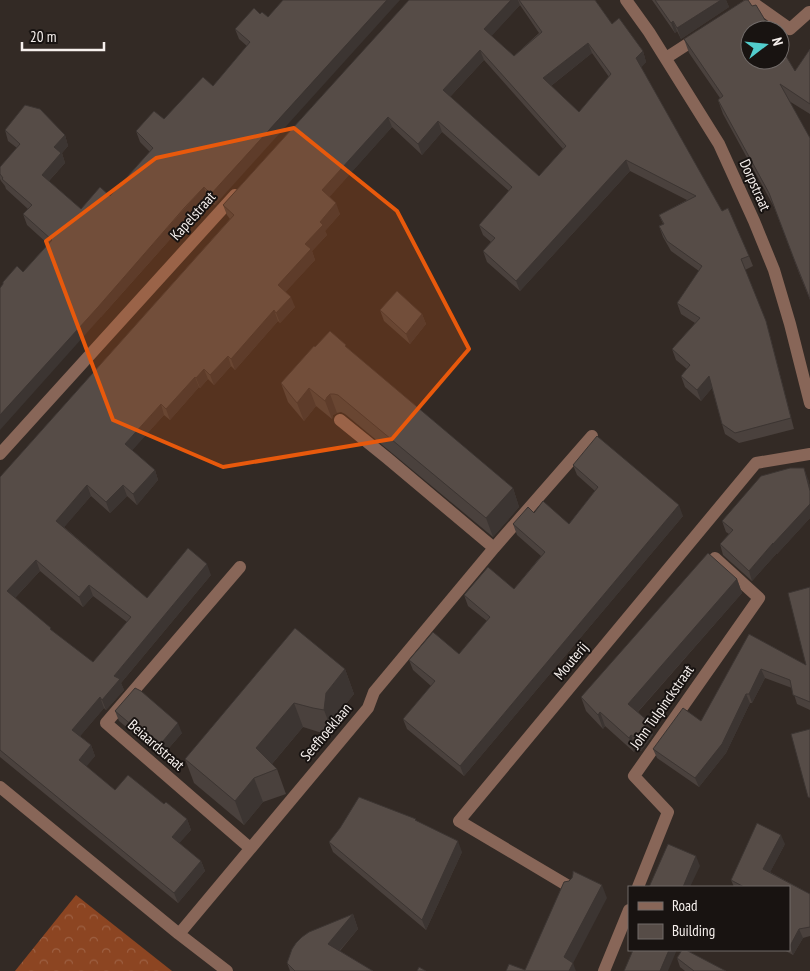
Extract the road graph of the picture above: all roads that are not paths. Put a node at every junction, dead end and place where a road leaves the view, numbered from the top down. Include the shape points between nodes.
1 (626, 0) edge
2 (810, 13) edge
3 (728, 18) edge
4 (713, 28) edge
5 (666, 58) junction
6 (240, 189) edge
7 (810, 403) edge
8 (340, 420) edge
9 (592, 436) dead end
10 (0, 454) edge
11 (810, 454) edge
12 (494, 548) junction
13 (715, 558) edge
14 (240, 567) dead end
15 (0, 787) edge
16 (250, 848) junction
17 (638, 886) edge
18 (570, 888) edge
19 (628, 912) edge
20 (179, 934) junction
21 (227, 971) edge
22 (604, 971) edge

1 - 5 street, Dorpstraat
2 - 3 street via 790,29 752,2
4 - 5 street
5 - 7 street, Dorpstraat via 719,144 754,221 774,270
6 - 10 street, Kapelstraat
8 - 12 street
9 - 12 street, Seefhoeklaan
11 - 18 street, Mouterij via 756,463 459,821
12 - 16 street, Seefhoeklaan via 374,692 368,708
13 - 17 street, John Tulpinckstraat via 759,598 634,776 668,812
14 - 16 street, Beiaardstraat via 106,723
15 - 20 street
16 - 20 street, Seefhoeklaan
19 - 22 street
20 - 21 street

